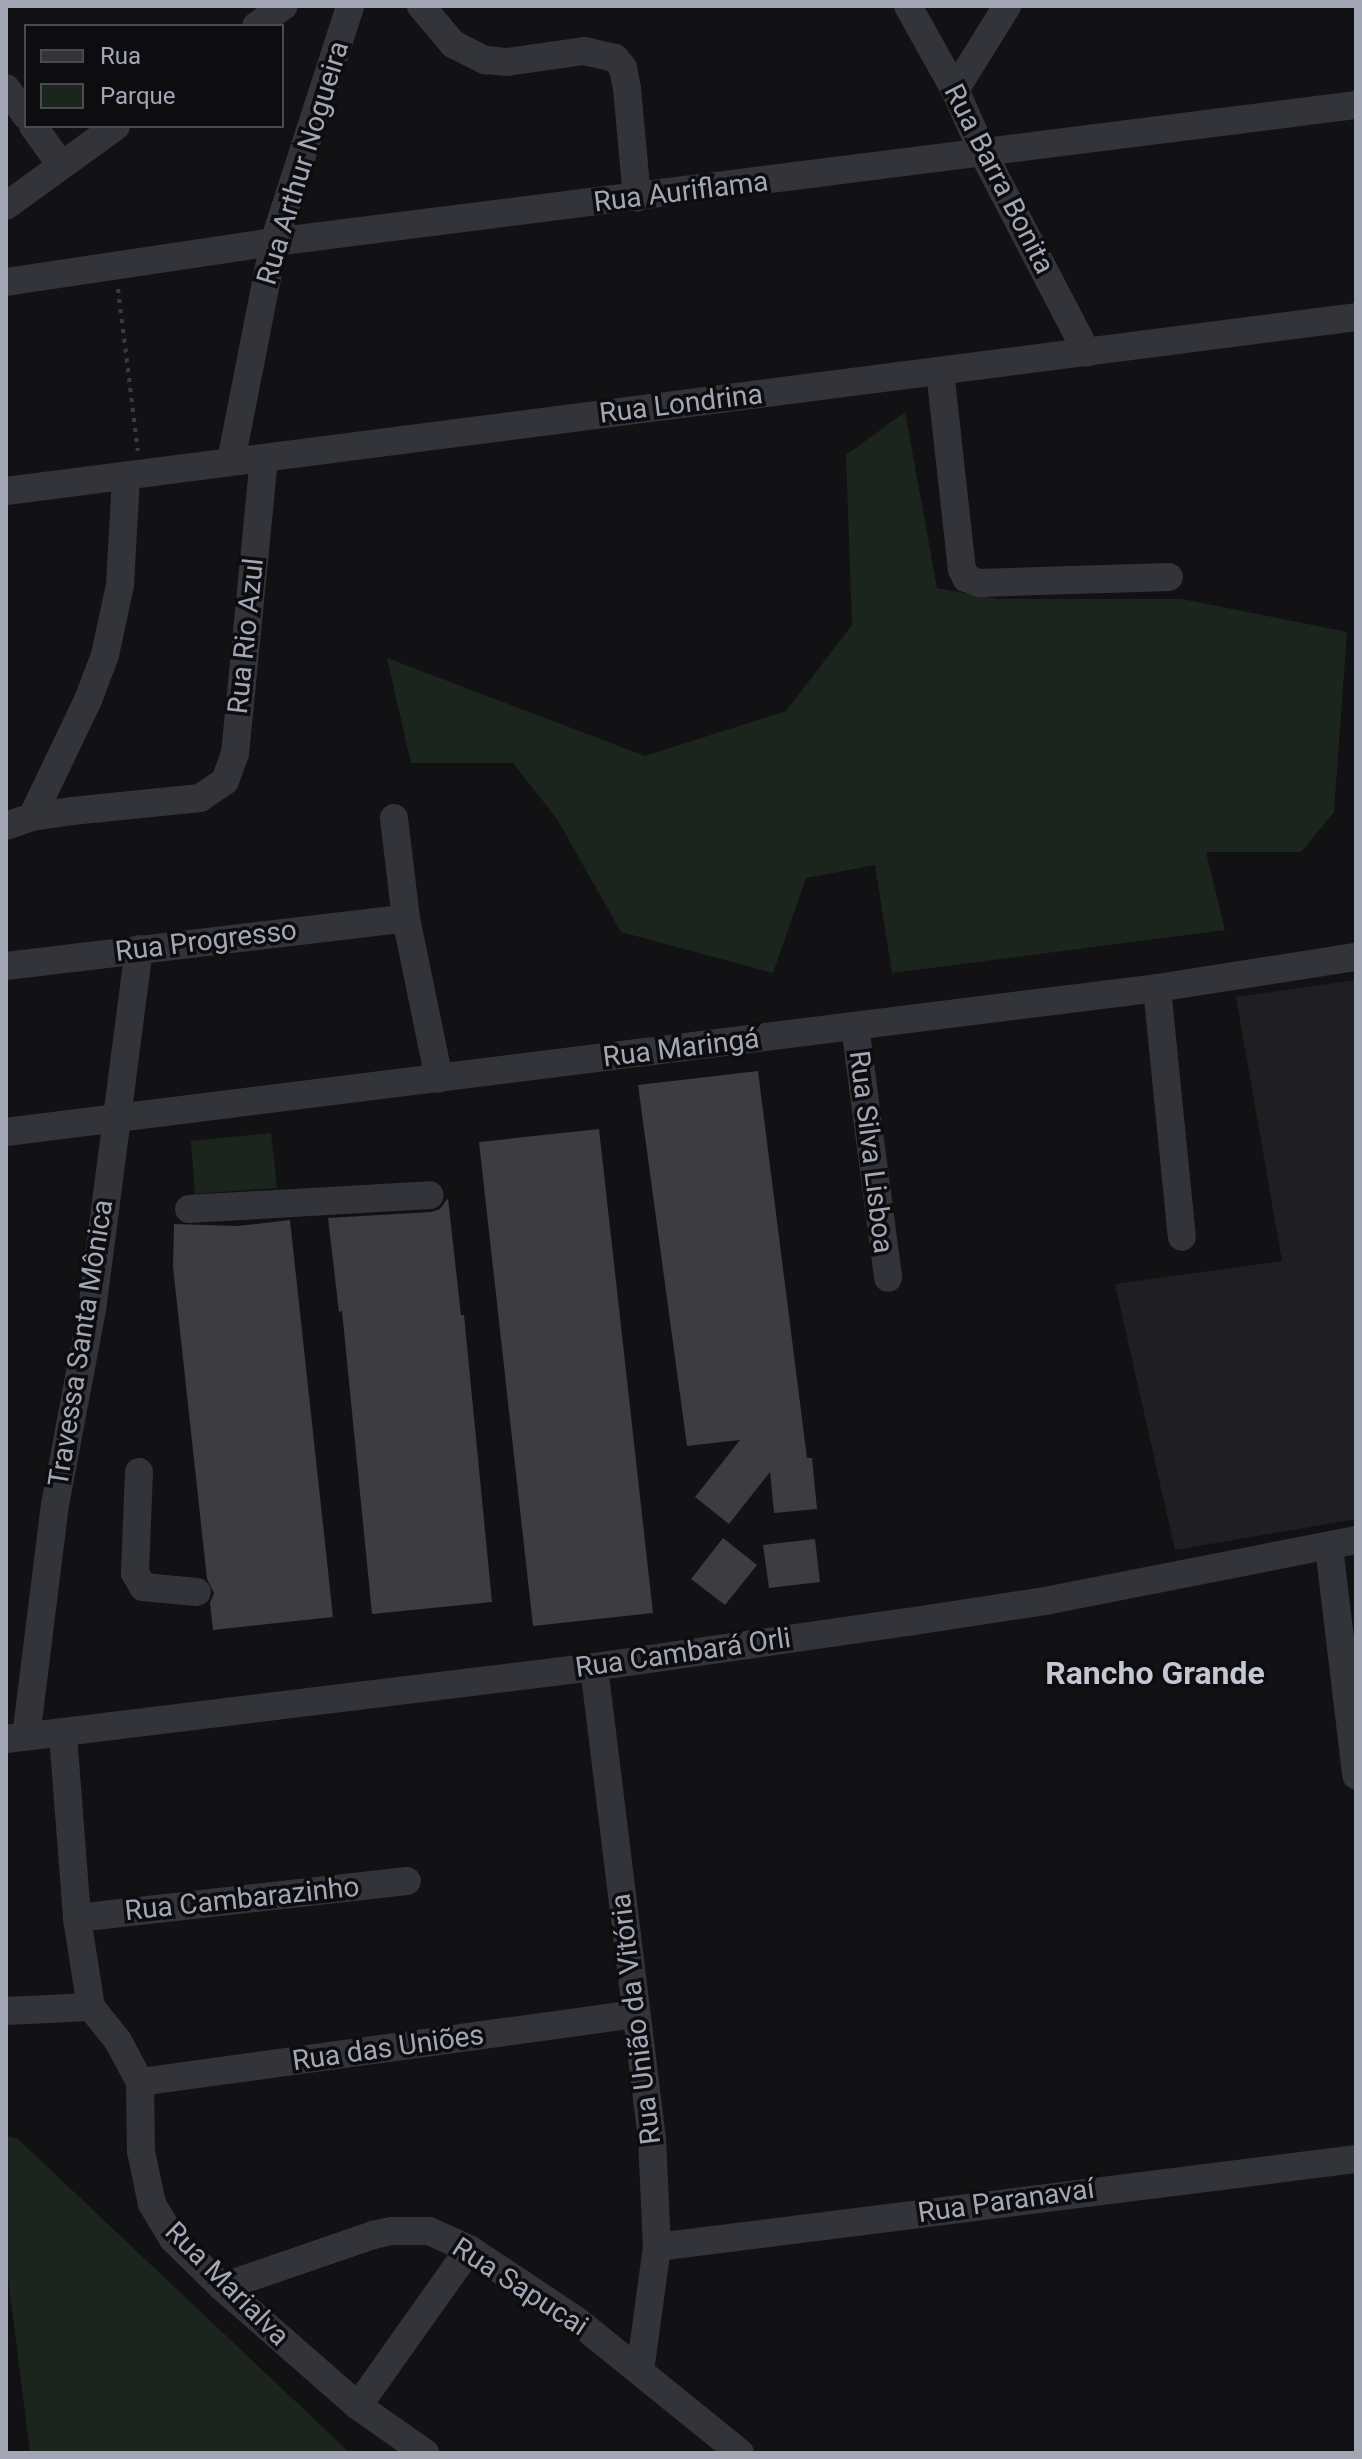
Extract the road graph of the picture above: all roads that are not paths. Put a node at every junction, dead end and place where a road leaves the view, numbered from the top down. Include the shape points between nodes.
1 (284, 6) edge
2 (350, 6) edge
3 (421, 6) edge
4 (908, 6) edge
5 (1007, 6) edge
6 (259, 24) edge
7 (6, 88) edge
8 (955, 90) junction
9 (1356, 105) edge
10 (24, 113) edge
11 (34, 128) edge
12 (113, 128) edge
13 (983, 153) junction
14 (61, 165) junction
15 (637, 198) junction
16 (6, 206) edge
17 (274, 242) junction
18 (6, 282) edge
19 (1356, 317) edge
20 (1087, 353) junction
21 (940, 371) junction
22 (264, 458) junction
23 (231, 461) junction
24 (133, 475) junction
25 (6, 491) edge
26 (1169, 577) dead end
27 (394, 818) dead end
28 (19, 821) edge
29 (406, 918) junction
30 (139, 949) junction
31 (1356, 957) edge
32 (6, 966) edge
33 (1157, 988) junction
34 (855, 1026) junction
35 (439, 1079) junction
36 (115, 1119) junction
37 (6, 1132) edge
38 (430, 1195) dead end
39 (189, 1209) dead end
40 (1182, 1237) dead end
41 (888, 1278) dead end
42 (139, 1472) dead end
43 (1342, 1543) edge
44 (197, 1592) dead end
45 (594, 1667) junction
46 (63, 1735) junction
47 (16, 1738) edge
48 (1356, 1775) edge
49 (407, 1881) dead end
50 (77, 1918) junction
51 (91, 2007) junction
52 (6, 2011) edge
53 (636, 2014) junction
54 (140, 2082) junction
55 (1356, 2159) edge
56 (657, 2247) junction
57 (469, 2249) junction
58 (222, 2287) junction
59 (640, 2371) junction
60 (358, 2406) junction
61 (425, 2453) edge
62 (740, 2453) edge

1 - 6 street
2 - 17 street, Rua Arthur Nogueira
3 - 15 street via 453,44 485,60 584,51 615,58 627,88
4 - 8 street, Rua Barra Bonita
5 - 8 street
7 - 10 street
8 - 13 street, Rua Barra Bonita
9 - 13 street, Rua Auriflama
11 - 14 street
12 - 14 street
13 - 15 street, Rua Auriflama
13 - 20 street, Rua Barra Bonita
14 - 16 street
15 - 17 street, Rua Auriflama
17 - 18 street, Rua Auriflama
17 - 23 street, Rua Arthur Nogueira
19 - 20 street, Rua Londrina
20 - 21 street, Rua Londrina
21 - 22 street, Rua Londrina
21 - 26 street via 966,578 979,583
22 - 23 street, Rua Londrina
22 - 28 street, Rua Rio Azul via 235,754 225,781 200,798
23 - 24 street, Rua Londrina
24 - 25 street, Rua Londrina
24 - 28 street via 120,585 105,655 88,700
27 - 29 street
29 - 30 street, Rua Progresso
29 - 35 street
30 - 32 street, Rua Progresso
30 - 36 street, Travessa Santa Mônica
31 - 33 street, Rua Maringá
33 - 34 street, Rua Maringá
33 - 40 street
34 - 35 street, Rua Maringá
34 - 41 street, Rua Silva Lisboa
35 - 36 street, Rua Maringá
36 - 37 street, Rua Maringá
36 - 47 street, Travessa Santa Mônica via 92,1310
38 - 39 street
42 - 44 street via 135,1573 143,1587
43 - 45 street, Rua Cambará Orli via 1045,1601
43 - 48 street
45 - 46 street, Rua Cambará Orli
45 - 53 street, Rua União da Vitória
46 - 47 street, Rua Cambará Orli
46 - 50 street, Rua Marialva
49 - 50 street, Rua Cambarazinho
50 - 51 street, Rua Marialva
51 - 52 street
51 - 54 street, Rua Marialva via 118,2041
53 - 54 street, Rua das Uniões
53 - 56 street, Rua União da Vitória via 652,2138
54 - 58 street, Rua Marialva via 141,2151 152,2204 173,2239
55 - 56 street, Rua Paranavaí
56 - 59 street, Rua União da Vitória
57 - 58 street, Rua Sapucai via 429,2231 392,2231
57 - 59 street, Rua Sapucai via 576,2320
57 - 60 street
58 - 60 street, Rua Marialva
59 - 62 street, Rua Sapucai
60 - 61 street, Rua Marialva

